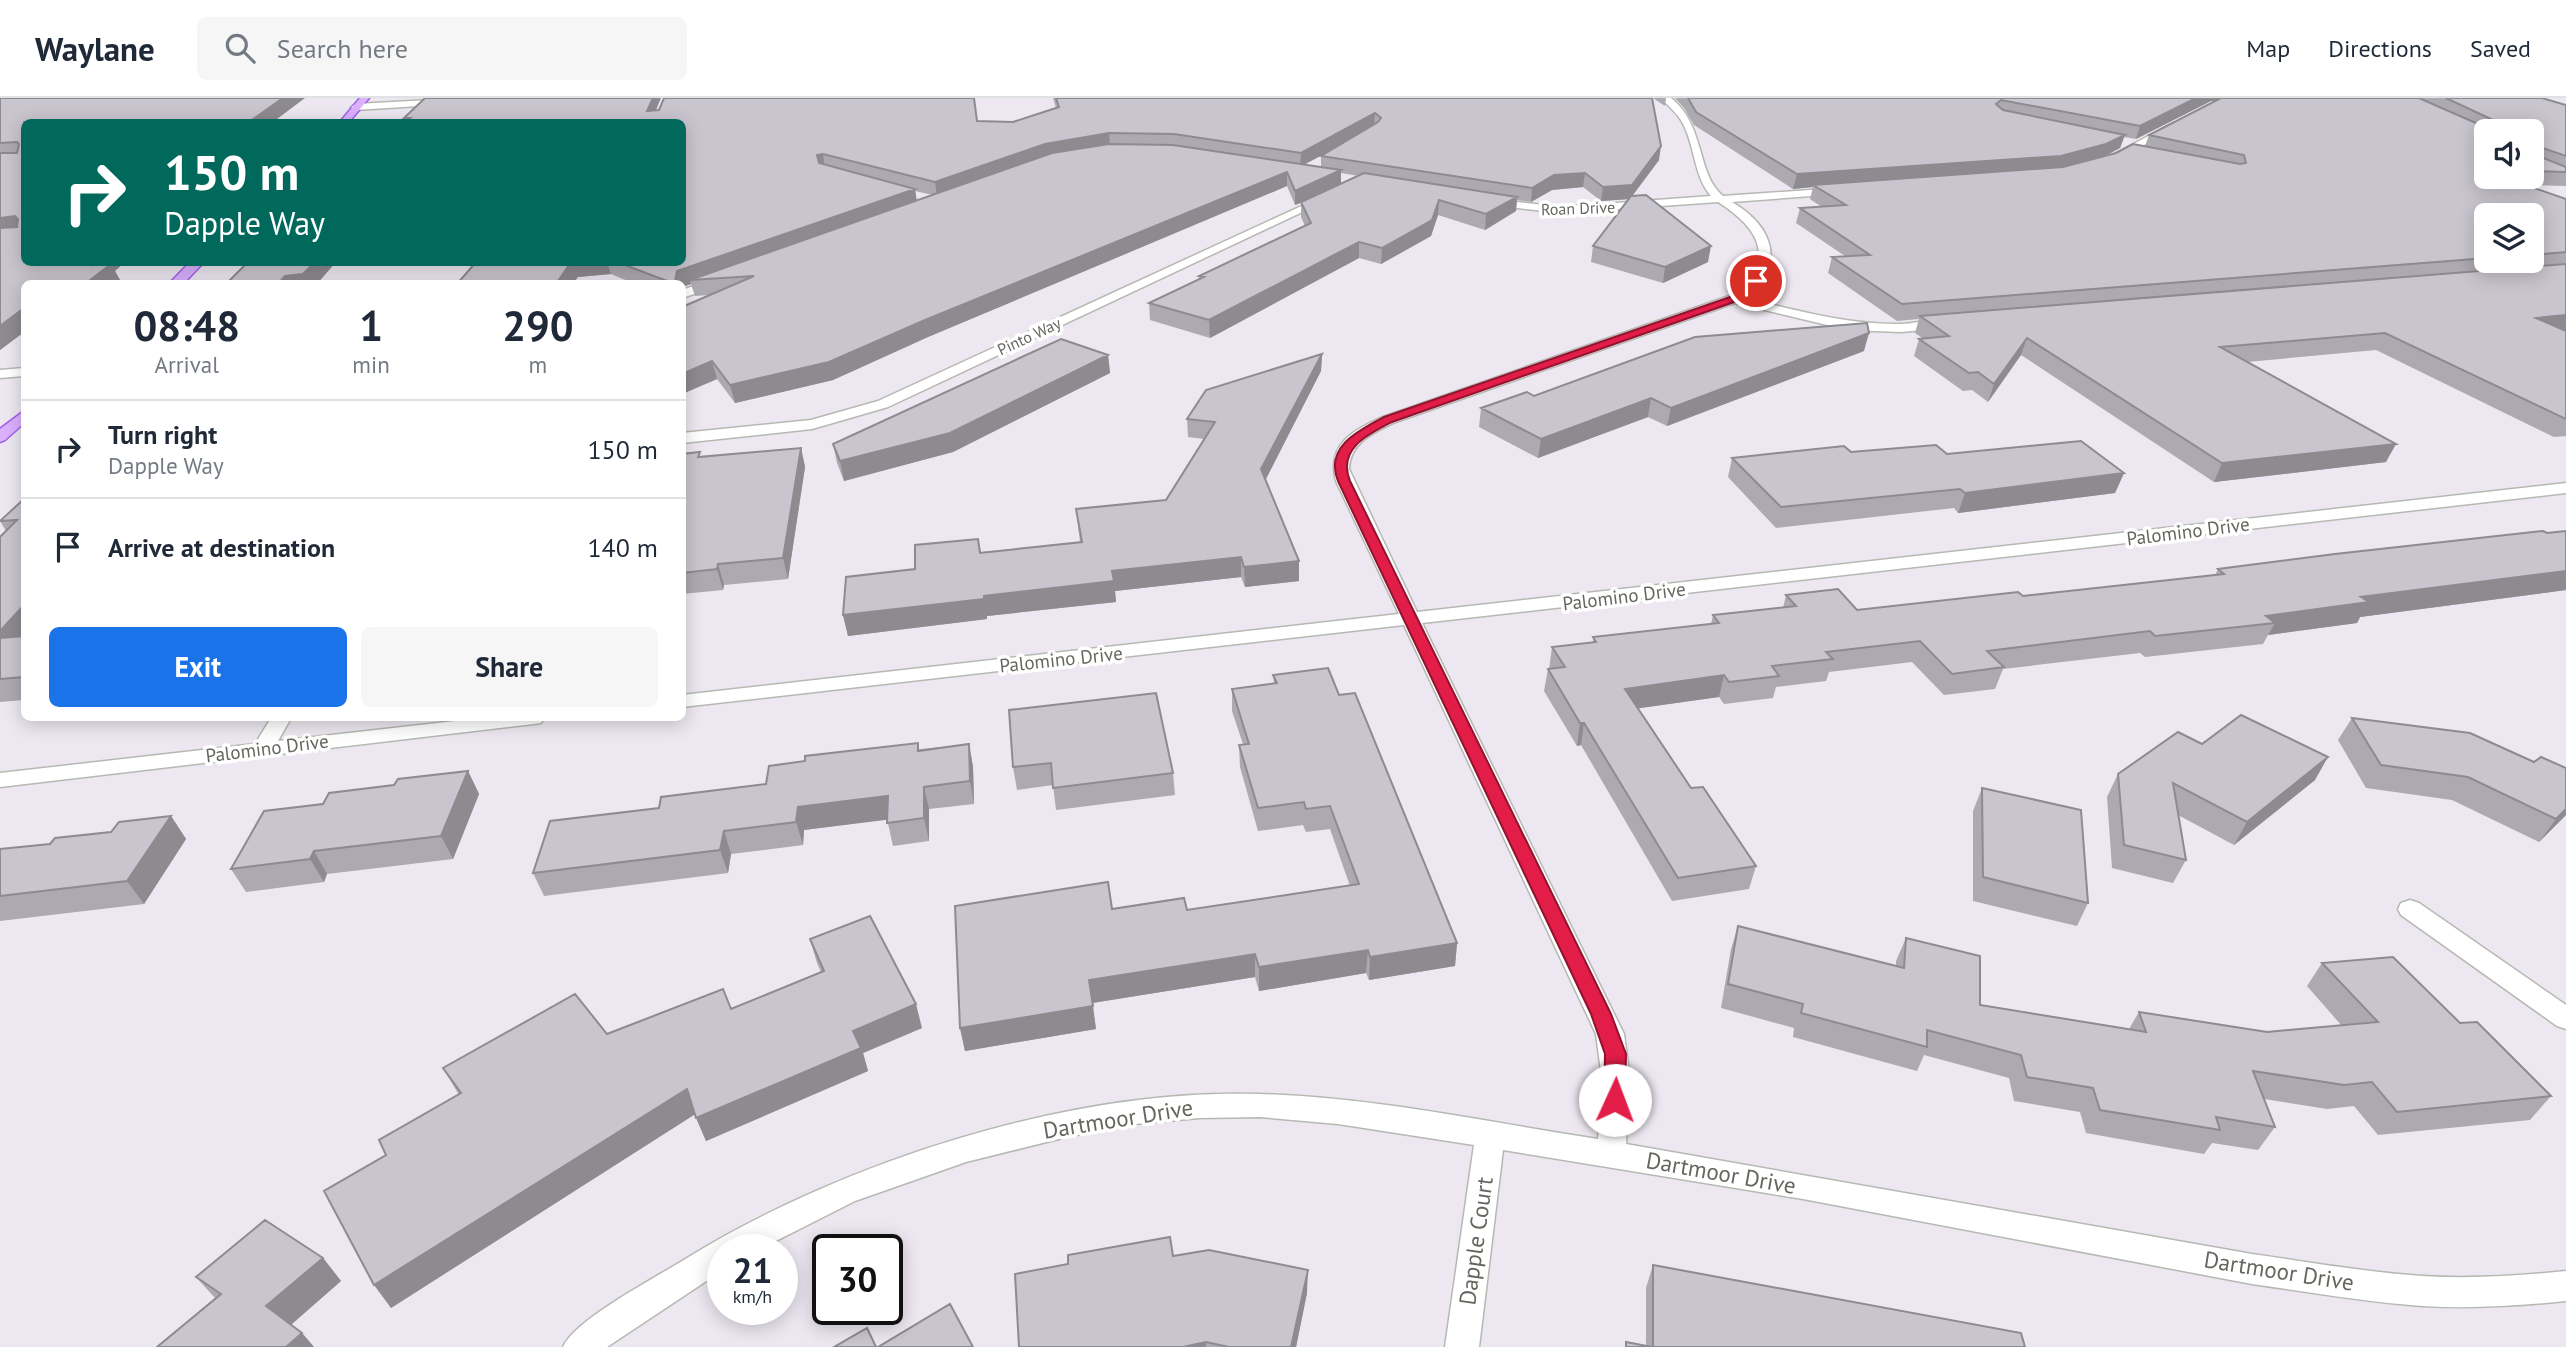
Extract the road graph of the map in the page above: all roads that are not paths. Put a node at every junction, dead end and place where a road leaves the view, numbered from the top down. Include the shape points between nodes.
1 (365, 98) edge
2 (1665, 98) edge
3 (453, 102) edge
4 (356, 107) junction
5 (346, 119) edge
6 (2181, 122) edge
7 (2122, 146) junction
8 (2148, 156) edge
9 (2100, 164) edge
10 (1848, 191) edge
11 (1335, 194) edge
12 (1722, 199) junction
13 (1482, 201) edge
14 (194, 266) edge
15 (734, 276) edge
16 (179, 280) edge
17 (686, 293) edge
18 (1734, 299) junction
19 (1956, 323) edge
20 (21, 372) edge
21 (0, 374) edge
22 (21, 419) edge
23 (0, 437) edge
24 (686, 438) edge
25 (2566, 488) edge
26 (1413, 620) junction
27 (686, 701) edge
28 (279, 721) edge
29 (507, 721) edge
30 (263, 748) junction
31 (0, 780) edge
32 (2410, 909) dead end
33 (2566, 1019) edge
34 (1490, 1136) junction
35 (1611, 1153) junction
36 (758, 1234) edge
37 (707, 1262) edge
38 (2566, 1286) edge
39 (580, 1347) edge
40 (1462, 1347) edge

1 - 4 main road
2 - 12 street via 1688,119 1710,188
3 - 4 street
4 - 5 main road
6 - 7 street via 2135,145
7 - 8 street
7 - 9 street
10 - 12 street, Roan Drive
11 - 24 street, Pinto Way via 883,404 812,424
12 - 13 street, Roan Drive via 1549,210
12 - 18 street via 1754,225 1766,247 1756,281
14 - 16 main road
15 - 17 street
18 - 19 street via 1849,326
18 - 26 street via 1413,410 1372,427 1349,443 1342,453 1341,473
20 - 21 street
22 - 23 main road
25 - 26 street, Palomino Drive
26 - 27 street, Palomino Drive
26 - 35 street via 1610,1034 1616,1073
28 - 30 street
29 - 30 street, Palomino Drive
30 - 31 street, Palomino Drive
32 - 33 street
34 - 35 street, Dartmoor Drive
34 - 36 street, Dartmoor Drive via 1288,1106 1149,1110 1005,1138 928,1160 822,1200
34 - 40 street, Dapple Court
35 - 38 street, Dartmoor Drive via 2338,1282 2423,1291
37 - 39 street

